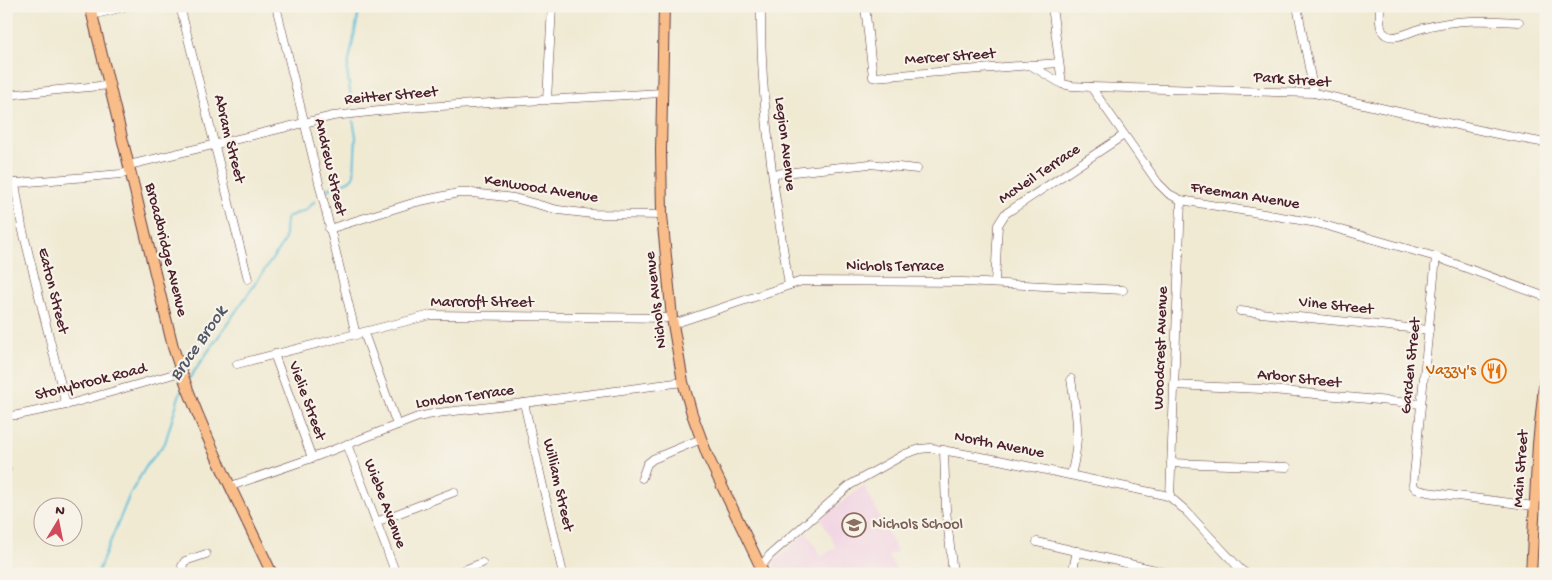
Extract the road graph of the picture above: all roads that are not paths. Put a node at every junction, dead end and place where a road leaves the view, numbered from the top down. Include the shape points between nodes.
1 (128, 6) edge
2 (180, 6) edge
3 (276, 6) edge
4 (552, 6) edge
5 (664, 6) edge
6 (761, 6) edge
7 (865, 6) edge
8 (1052, 6) edge
9 (1297, 6) edge
10 (1380, 6) edge
11 (91, 10) edge
12 (1519, 22) dead end
13 (1059, 63) junction
14 (1030, 65) junction
15 (110, 84) junction
16 (1062, 84) junction
17 (1091, 87) junction
18 (661, 93) junction
19 (1314, 93) junction
20 (6, 95) edge
21 (547, 100) junction
22 (304, 123) junction
23 (1124, 135) junction
24 (1546, 143) edge
25 (216, 144) junction
26 (130, 168) junction
27 (917, 169) dead end
28 (774, 174) junction
29 (15, 183) junction
30 (6, 184) edge
31 (1182, 200) junction
32 (662, 216) junction
33 (329, 229) junction
34 (1436, 257) junction
35 (248, 279) dead end
36 (995, 283) junction
37 (789, 285) junction
38 (1123, 290) dead end
39 (1546, 297) edge
40 (1240, 311) dead end
41 (673, 321) junction
42 (1429, 330) junction
43 (364, 333) junction
44 (356, 335) junction
45 (274, 354) junction
46 (237, 364) dead end
47 (1546, 366) edge
48 (182, 375) junction
49 (1071, 379) dead end
50 (683, 382) junction
51 (1174, 385) junction
52 (524, 403) junction
53 (1421, 404) junction
54 (66, 405) junction
55 (6, 416) edge
56 (397, 425) junction
57 (701, 439) junction
58 (347, 444) junction
59 (944, 450) junction
60 (312, 458) junction
61 (1170, 463) junction
62 (1287, 467) dead end
63 (1071, 475) junction
64 (642, 478) dead end
65 (231, 486) junction
66 (454, 492) dead end
67 (1170, 497) junction
68 (1534, 506) junction
69 (376, 522) junction
70 (1037, 542) dead end
71 (1077, 551) junction
72 (206, 554) dead end
73 (482, 563) dead end
74 (760, 572) edge
75 (1150, 572) edge
76 (1244, 572) edge
77 (185, 574) edge
78 (272, 574) edge
79 (396, 574) edge
80 (454, 574) edge
81 (563, 574) edge
82 (953, 574) edge
83 (1072, 574) edge
84 (1172, 574) edge
85 (1229, 574) edge
86 (1531, 574) edge

1 - 11 street
2 - 25 street, Abram Street
3 - 22 street, Andrew Street
4 - 21 street
5 - 18 main road, Nichols Avenue
6 - 28 street, Legion Avenue via 760,48
7 - 14 street, Mercer Street via 873,78
8 - 13 street
9 - 19 street
10 - 12 street via 1382,30 1391,37 1458,21
11 - 15 main road, Broadbridge Avenue
13 - 14 street, Mercer Street
13 - 16 street
14 - 16 street
15 - 20 street
15 - 26 main road, Broadbridge Avenue
16 - 17 street
17 - 19 street, Park Street
17 - 23 street, Freeman Avenue
18 - 21 street, Reitter Street
18 - 32 main road, Nichols Avenue
19 - 24 street, Park Street
21 - 22 street, Reitter Street via 360,112
22 - 25 street, Reitter Street
22 - 33 street, Andrew Street
23 - 31 street, Freeman Avenue via 1161,188
23 - 36 street, McNeil Terrace via 1005,214 998,225
25 - 26 street, Reitter Street
25 - 35 street, Abram Street
26 - 29 street, Reitter Street via 121,174
26 - 48 main road, Broadbridge Avenue
27 - 28 street via 870,164
28 - 37 street, Legion Avenue
29 - 30 street, Reitter Street
29 - 54 street, Eaton Street via 22,227
31 - 34 street, Freeman Avenue via 1317,222
31 - 51 street, Woodcrest Avenue
32 - 33 street, Kenwood Avenue via 593,214 558,210 514,198 458,193 416,202
32 - 41 main road, Nichols Avenue
33 - 44 street, Andrew Street
34 - 39 street, Freeman Avenue
34 - 42 street, Garden Street
36 - 37 street, Nichols Terrace via 809,281
36 - 38 street, Nichols Terrace
37 - 41 street, Nichols Terrace
40 - 42 street, Vine Street
41 - 43 street, Marcroft Street via 431,315
41 - 50 main road, Nichols Avenue
42 - 53 street, Garden Street
43 - 44 street, Marcroft Street
43 - 56 street
44 - 45 street, Marcroft Street
45 - 46 street, Marcroft Street
45 - 60 street, Vielie Street
47 - 68 main road, Main Street
48 - 54 street, Stonybrook Road
48 - 65 main road, Broadbridge Avenue
49 - 63 street via 1078,431
50 - 52 street, London Terrace
50 - 57 main road, Nichols Avenue
51 - 53 street, Arbor Street via 1261,389
51 - 61 street, Woodcrest Avenue
52 - 56 street, London Terrace via 418,416
52 - 81 street, William Street
53 - 68 street, Garden Street via 1413,477 1416,489
54 - 55 street, Stonybrook Road
56 - 58 street, London Terrace
57 - 64 street via 653,458
57 - 74 main road, Nichols Avenue
58 - 60 street, London Terrace
58 - 69 street, Wiebe Avenue
59 - 63 street, North Avenue
59 - 74 street, North Avenue via 913,451 850,485 770,555
59 - 82 street
60 - 65 street, London Terrace
61 - 62 street
61 - 67 street, Woodcrest Avenue
63 - 67 street, North Avenue
65 - 78 main road, Broadbridge Avenue
66 - 69 street
67 - 76 street, North Avenue
68 - 86 main road, Main Street
69 - 79 street, Wiebe Avenue
70 - 71 street
71 - 75 street
71 - 83 street
72 - 77 street via 186,560 182,566
73 - 80 street
75 - 84 street
76 - 85 street

